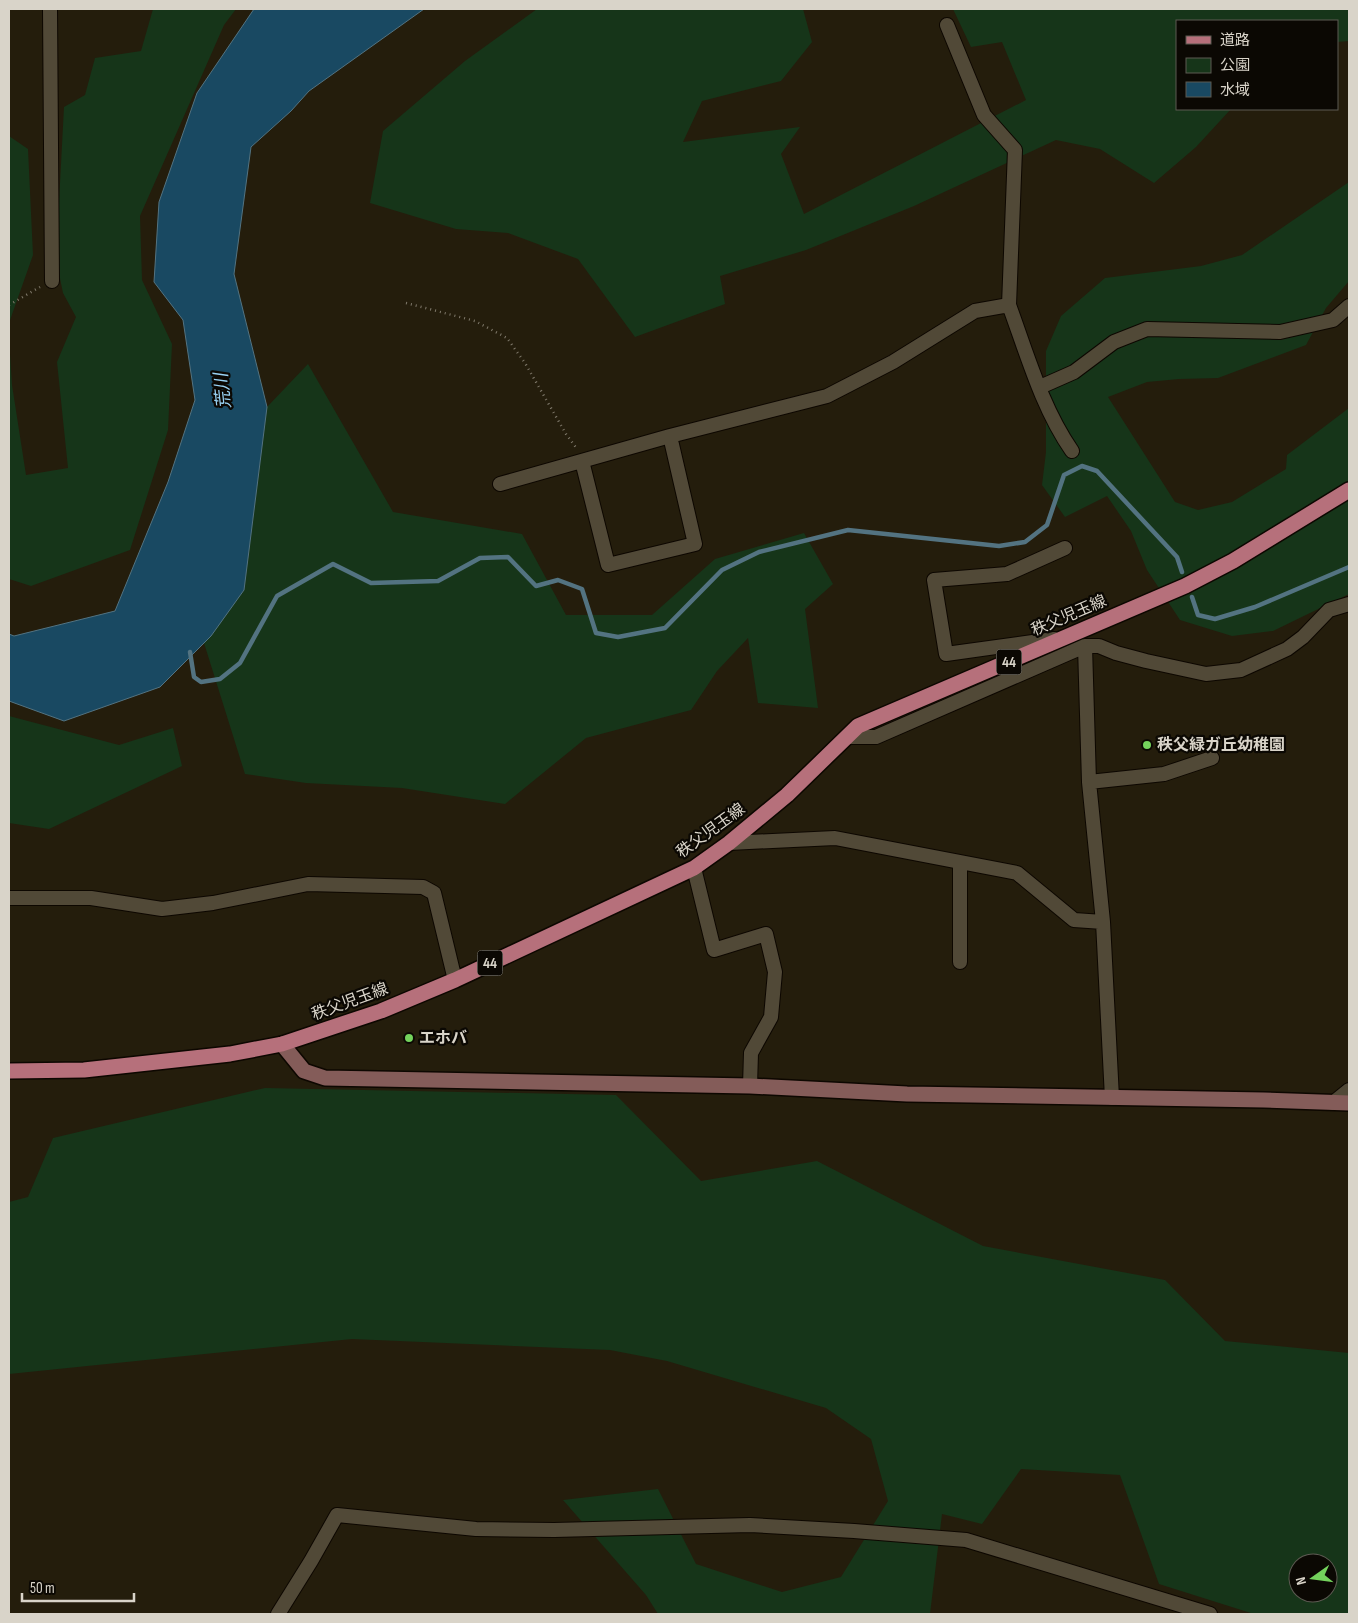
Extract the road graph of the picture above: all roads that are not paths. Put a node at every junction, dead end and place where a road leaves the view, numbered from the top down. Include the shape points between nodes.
1 (50, 9) edge
2 (947, 25) dead end
3 (52, 281) road end
4 (1009, 305) junction
5 (1349, 306) edge
6 (1040, 387) junction
7 (670, 436) junction
8 (1072, 451) dead end
9 (582, 462) junction
10 (500, 484) dead end
11 (1349, 490) edge
12 (1065, 548) dead end
13 (1349, 604) edge
14 (1060, 638) junction
15 (1086, 646) junction
16 (847, 737) junction
17 (1212, 758) dead end
18 (1089, 782) junction
19 (729, 843) junction
20 (960, 862) junction
21 (694, 868) junction
22 (9, 898) edge
23 (1103, 922) junction
24 (960, 962) dead end
25 (455, 980) junction
26 (282, 1044) junction
27 (9, 1071) edge
28 (750, 1086) junction
29 (1349, 1090) edge
30 (1112, 1098) junction
31 (1333, 1103) junction
32 (1349, 1103) edge
33 (278, 1614) edge
34 (1210, 1614) edge

1 - 3 street
2 - 4 street via 984,115 1015,150
4 - 6 street
4 - 7 street via 975,311 893,362 827,396
5 - 6 street via 1332,320 1280,332 1147,329 1114,342 1074,372
6 - 8 street via 1060,434
7 - 9 street
7 - 9 street via 695,544 608,565
9 - 10 street
11 - 14 main road, 秩父児玉線 / 44 via 1233,561 1185,586
12 - 14 street via 1007,574 934,580 946,654
13 - 15 street via 1329,610 1303,637 1286,649 1241,670 1206,674 1146,662 1099,646
14 - 16 main road, 秩父児玉線 / 44 via 858,726
15 - 16 street via 876,737
15 - 18 street
16 - 19 main road, 秩父児玉線 / 44 via 787,795
17 - 18 street via 1164,774
18 - 23 street
19 - 20 street via 835,838
19 - 21 main road, 秩父児玉線 / 44
20 - 23 street via 1017,873 1074,920
20 - 24 street
21 - 25 main road, 秩父児玉線 / 44
21 - 28 street via 714,950 766,934 775,972 771,1017 751,1053
22 - 25 street via 91,898 162,908 214,903 308,884 423,887 434,893
23 - 30 street
25 - 26 main road, 秩父児玉線 / 44 via 380,1011
26 - 27 main road, 秩父児玉線 / 44 via 230,1054 84,1070
26 - 28 street via 304,1071 325,1078
28 - 30 street via 907,1094
29 - 31 street
30 - 31 street
31 - 32 street
33 - 34 street via 337,1515 476,1529 750,1525 966,1540

